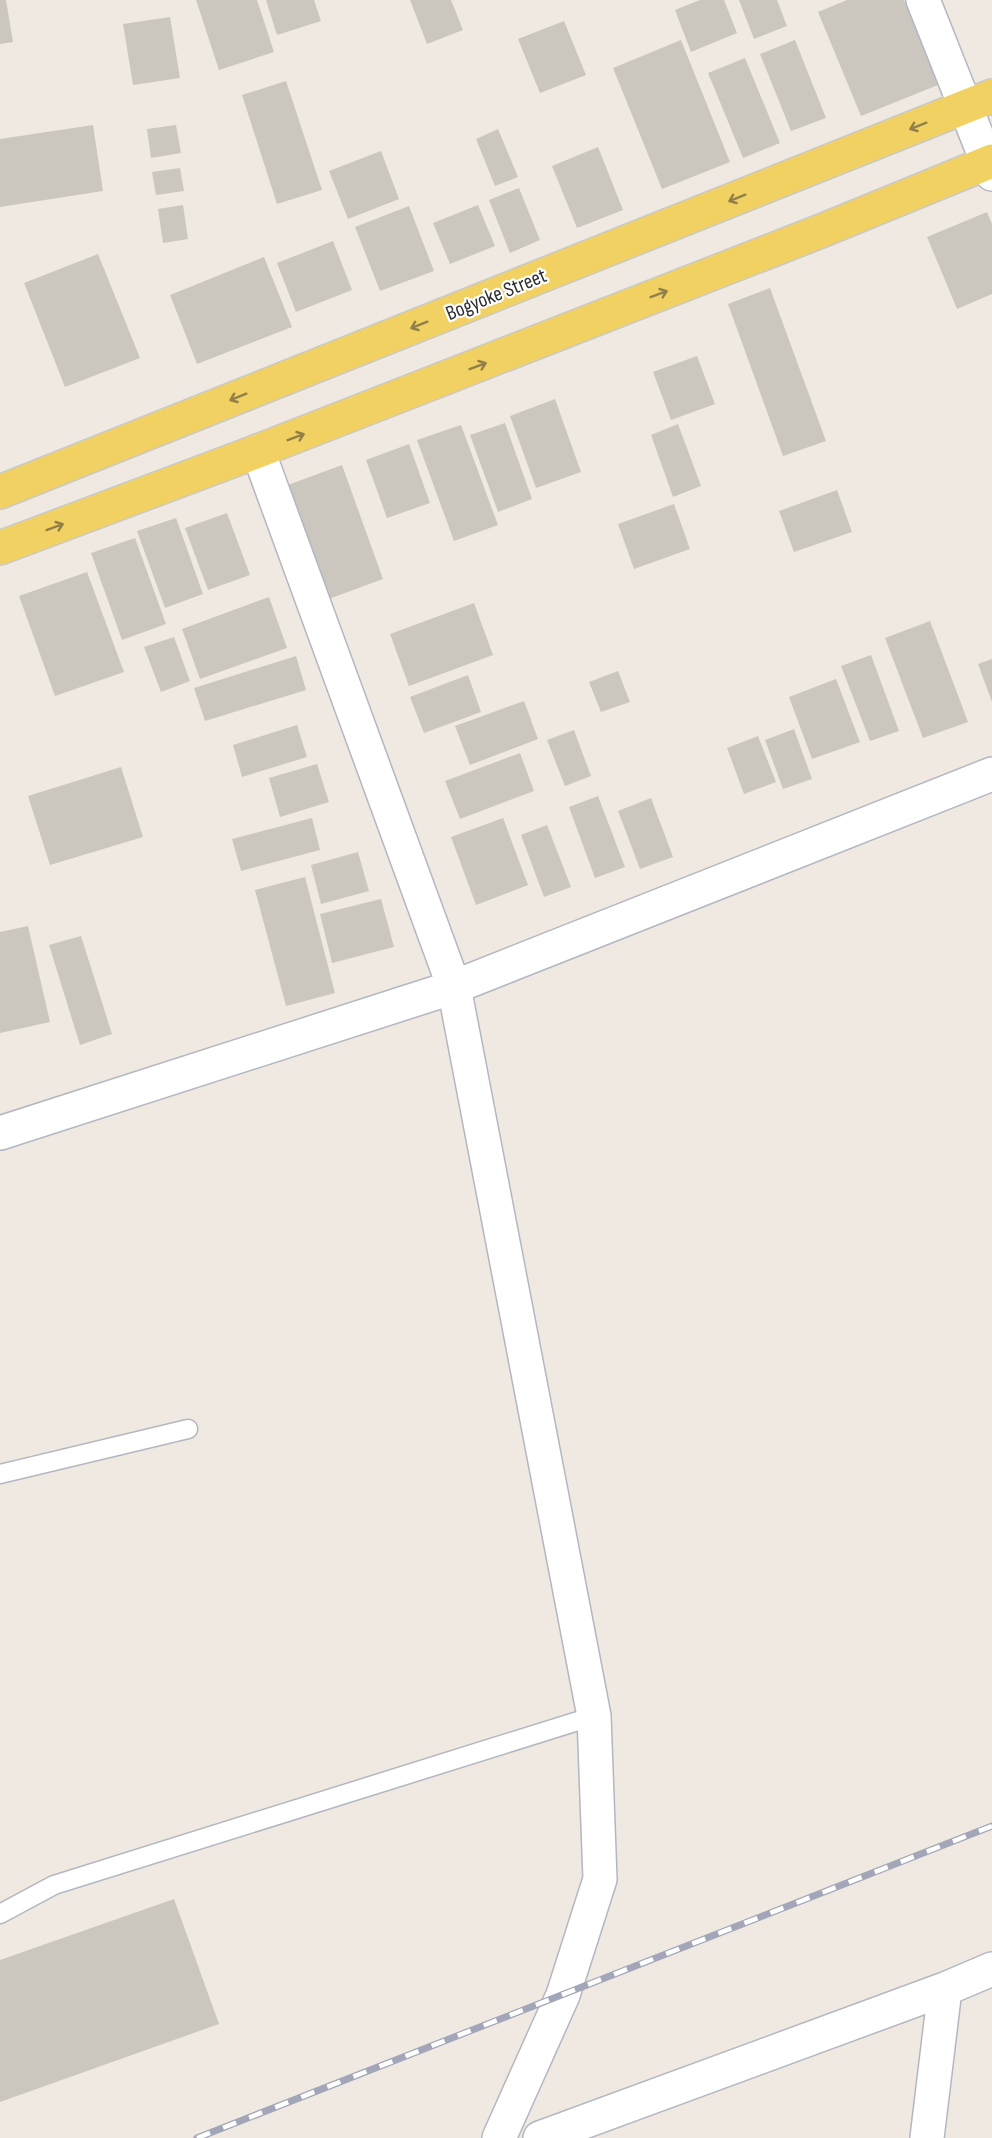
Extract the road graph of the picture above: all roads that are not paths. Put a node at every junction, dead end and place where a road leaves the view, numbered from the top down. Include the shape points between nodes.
1 (922, 0) edge
2 (979, 102) edge
3 (990, 166) edge
4 (258, 452) junction
5 (0, 492) edge
6 (0, 548) edge
7 (992, 774) edge
8 (454, 987) junction
9 (0, 1133) edge
10 (188, 1429) dead end
11 (0, 1474) edge
12 (594, 1716) junction
13 (0, 1914) edge
14 (992, 1969) edge
15 (945, 1989) junction
16 (499, 2138) edge
17 (540, 2138) edge
18 (927, 2138) edge

1 - 2 street
2 - 3 street
2 -> 5 main road, Bogyoke Street
4 -> 3 main road
6 -> 4 main road
4 - 8 street
7 - 8 street
8 - 9 street
8 - 12 street
10 - 11 lane
12 - 13 lane via 54,1885
12 - 16 street via 600,1879 563,1995
14 - 15 street
15 - 17 street
15 - 18 street

